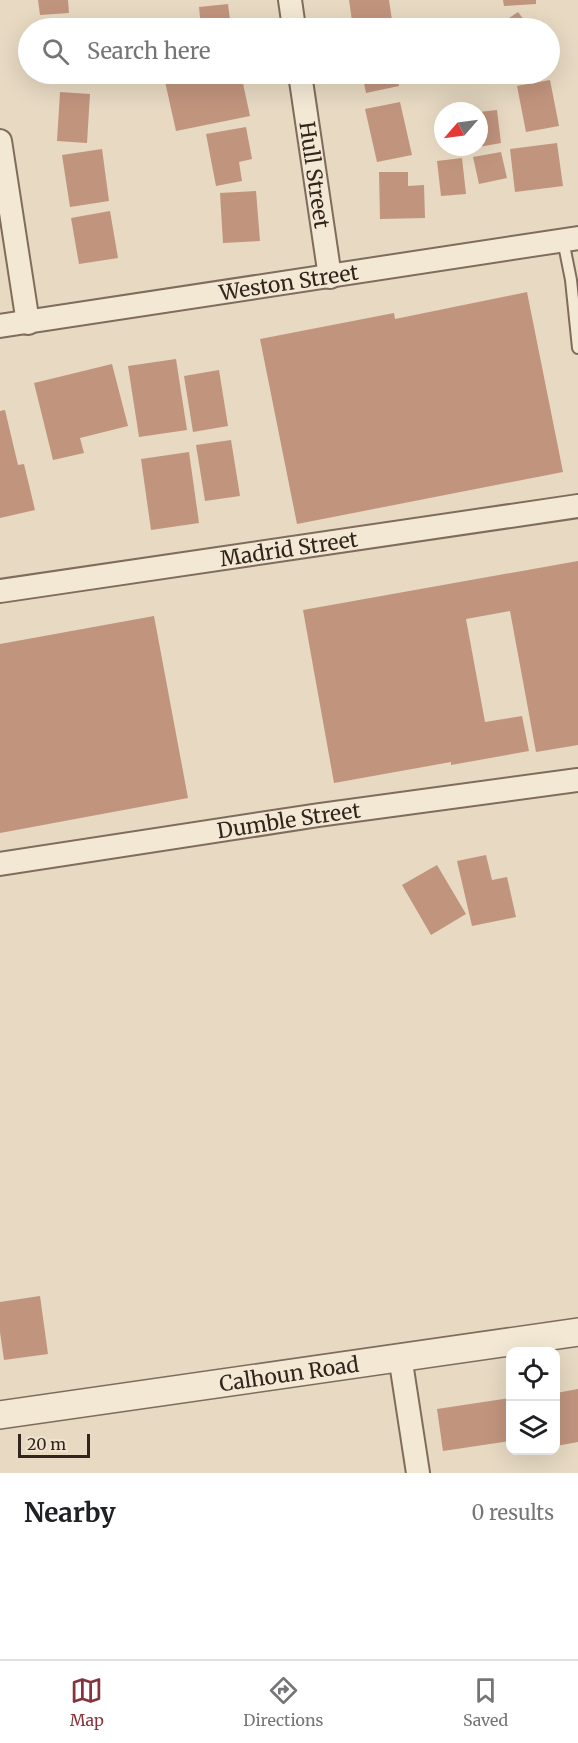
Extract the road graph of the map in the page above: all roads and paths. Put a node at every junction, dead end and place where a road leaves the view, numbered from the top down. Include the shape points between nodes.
1 (290, 0) edge
2 (293, 18) edge
3 (301, 84) edge
4 (0, 141) edge
5 (571, 239) edge
6 (330, 277) junction
7 (28, 322) junction
8 (0, 326) edge
9 (578, 348) edge
10 (578, 506) edge
11 (0, 591) edge
12 (578, 780) edge
13 (0, 864) edge
14 (578, 1332) edge
15 (400, 1356) junction
16 (0, 1415) edge
17 (418, 1473) edge

1 - 2 street
3 - 6 street, Hull Street
4 - 7 street
5 - 6 street, Weston Street
5 - 9 lane
6 - 7 street, Weston Street
7 - 8 street, Weston Street
10 - 11 street, Madrid Street
12 - 13 street, Dumble Street
14 - 15 street, Calhoun Road
15 - 16 street, Calhoun Road
15 - 17 street

